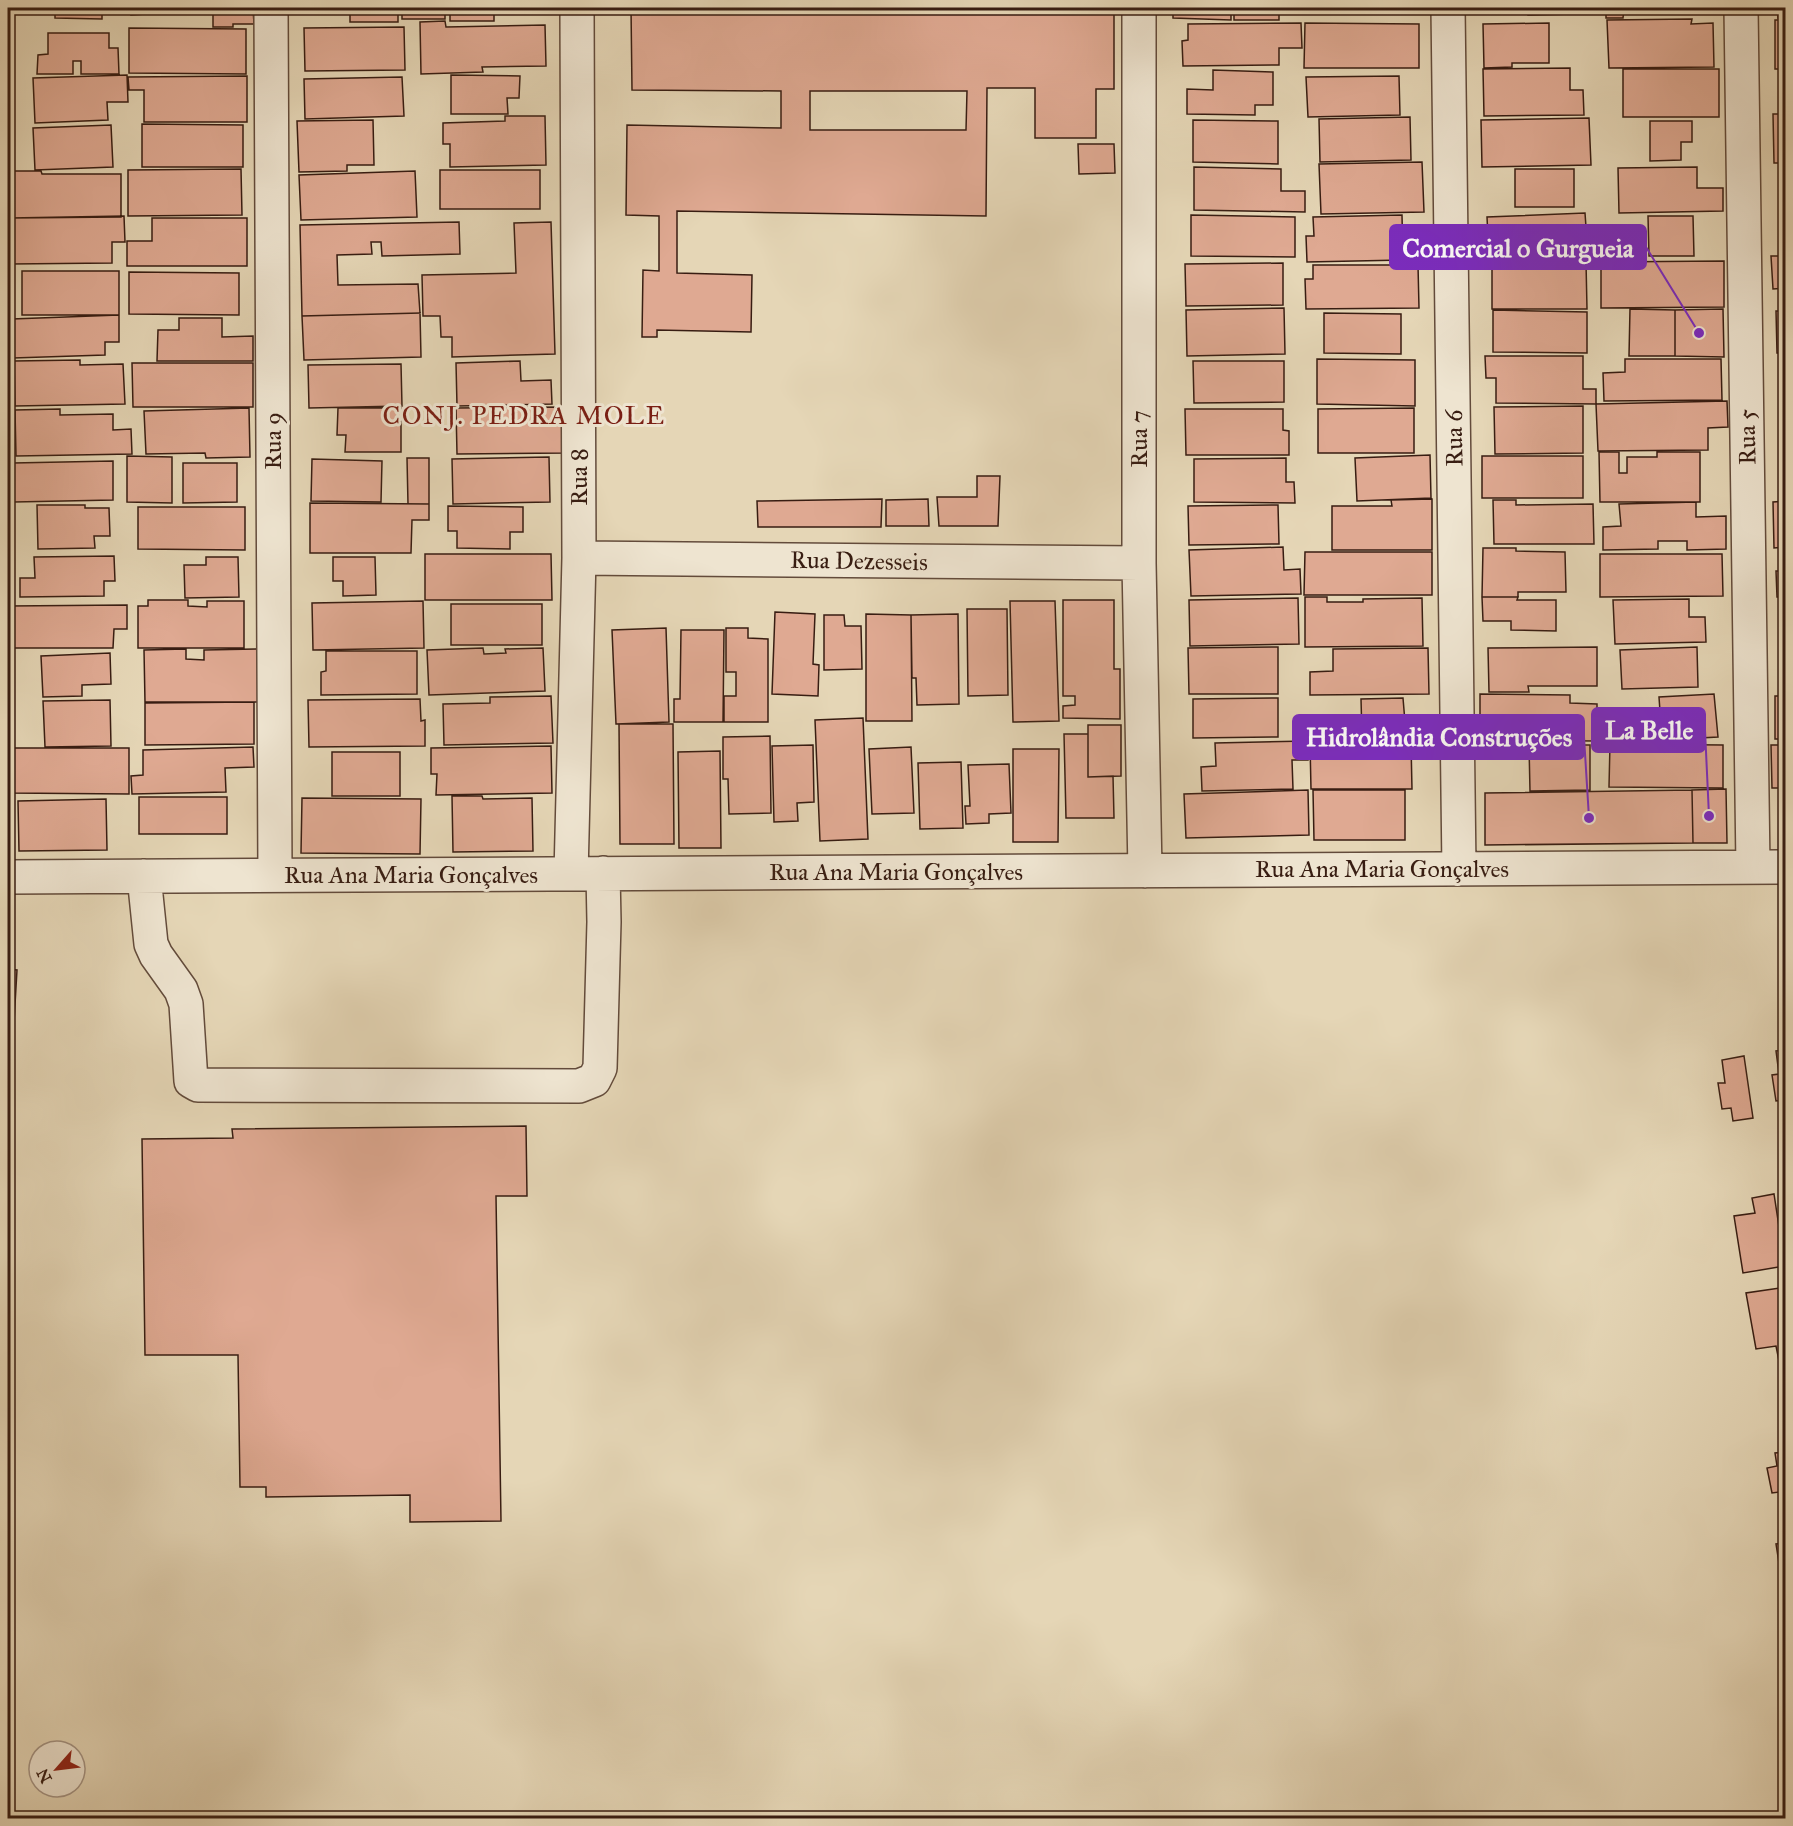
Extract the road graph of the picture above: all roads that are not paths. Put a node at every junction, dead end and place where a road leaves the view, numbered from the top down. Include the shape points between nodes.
1 (271, 8) edge
2 (577, 8) edge
3 (1139, 8) edge
4 (1449, 8) edge
5 (1741, 8) edge
6 (579, 558) junction
7 (1138, 563) junction
8 (1754, 867) junction
9 (1785, 867) edge
10 (1459, 869) junction
11 (1145, 870) junction
12 (587, 873) junction
13 (276, 875) junction
14 (144, 876) junction
15 (8, 877) edge

1 - 13 street, Rua 9
2 - 6 street, Rua 8
3 - 7 street, Rua 7
4 - 10 street, Rua 6
5 - 8 street, Rua 5
6 - 7 street, Rua Dezesseis
6 - 12 street, Rua 8
7 - 11 street, Rua 7
8 - 9 street, Rua Ana Maria Gonçalves
8 - 10 street, Rua Ana Maria Gonçalves
10 - 11 street, Rua Ana Maria Gonçalves
11 - 12 street, Rua Ana Maria Gonçalves
12 - 13 street, Rua Ana Maria Gonçalves
12 - 14 street, Rua 8 via 604,922 600,1068 594,1080 579,1086 198,1085 191,1081 186,1004 151,944
13 - 14 street, Rua Ana Maria Gonçalves
14 - 15 street, Rua Ana Maria Gonçalves

